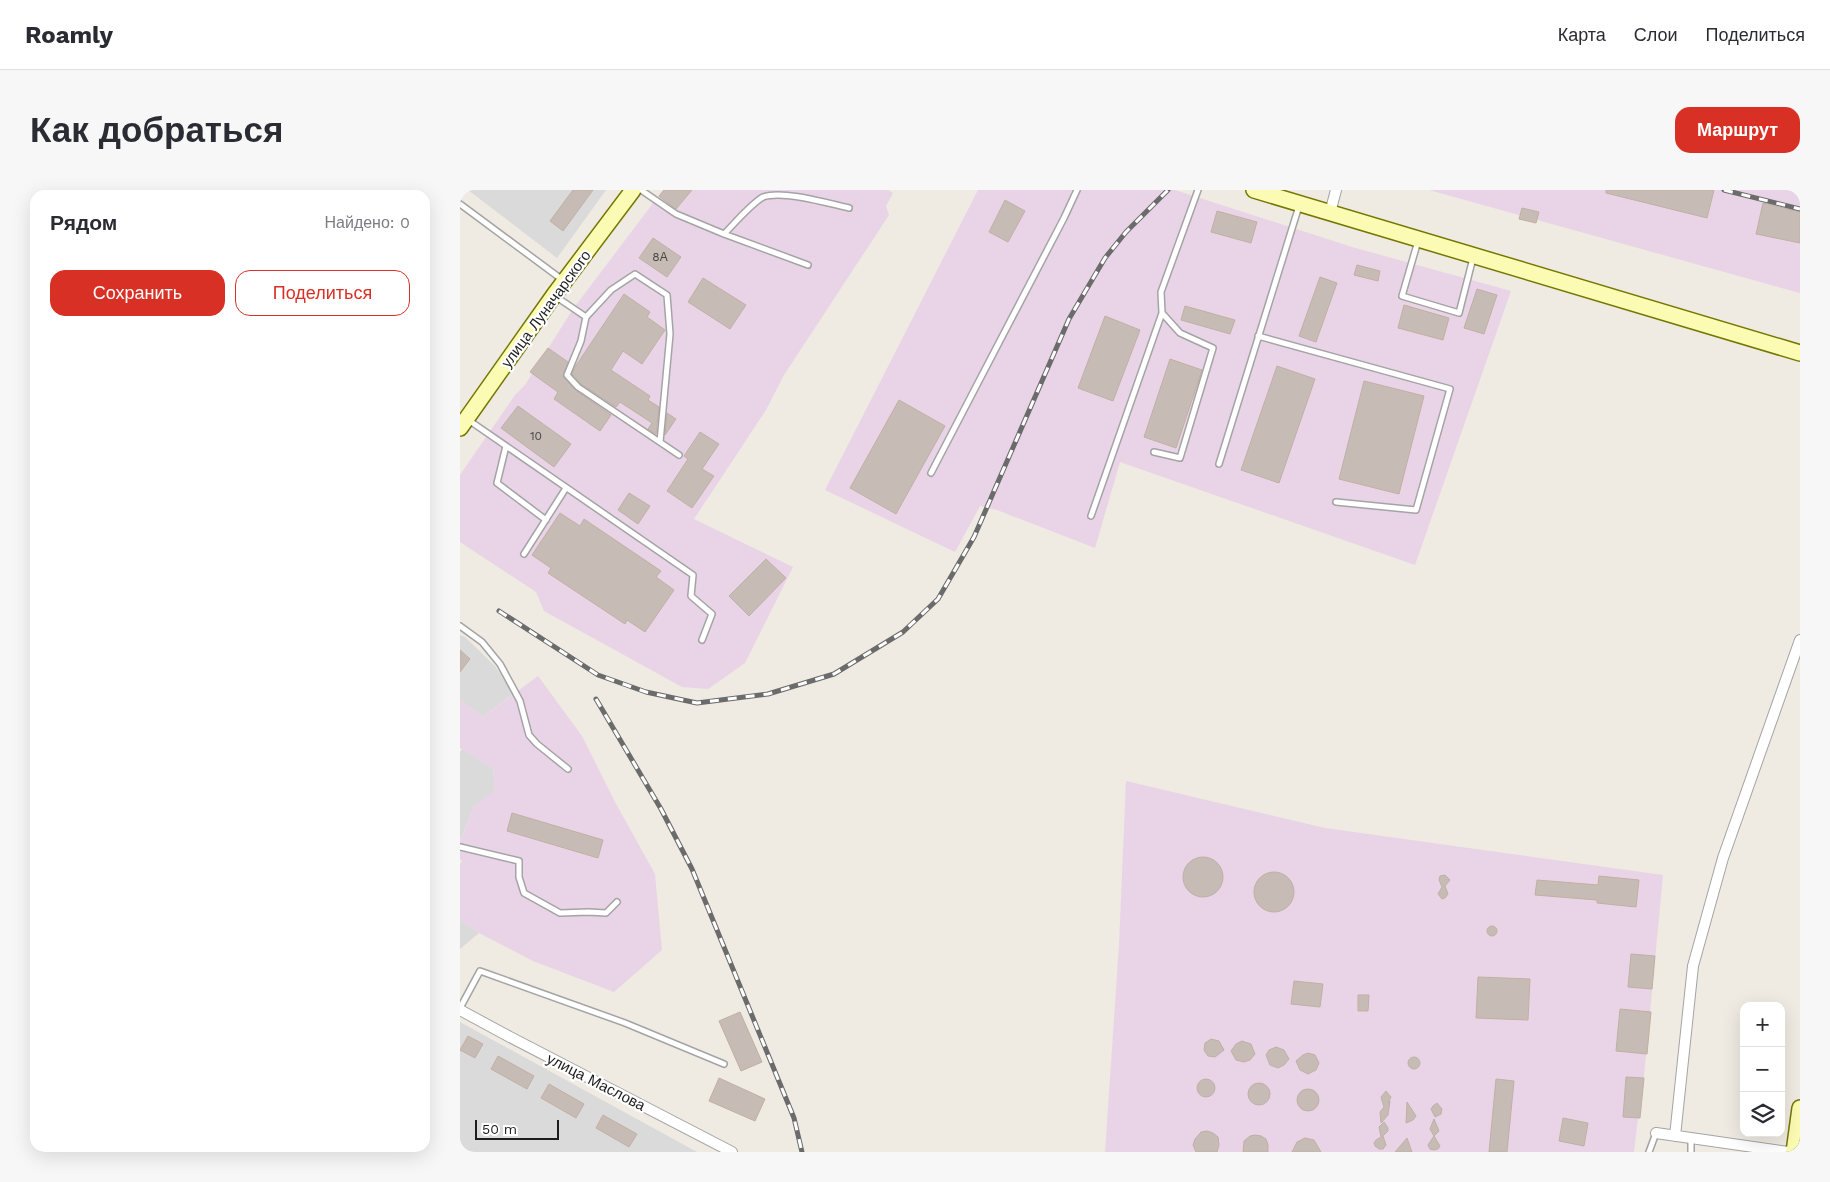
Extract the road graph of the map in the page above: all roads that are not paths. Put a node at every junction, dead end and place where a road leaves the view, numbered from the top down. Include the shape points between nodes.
1 (633, 190) edge
2 (641, 190) edge
3 (1077, 190) edge
4 (1198, 190) edge
5 (1254, 190) edge
6 (1336, 190) edge
7 (460, 204) edge
8 (1300, 204) junction
9 (849, 208) dead end
10 (1330, 213) junction
11 (724, 234) junction
12 (1418, 239) junction
13 (1474, 255) junction
14 (808, 265) dead end
15 (564, 282) junction
16 (554, 295) junction
17 (1162, 313) junction
18 (586, 317) junction
19 (1258, 336) junction
20 (1800, 353) edge
21 (462, 422) edge
22 (660, 442) junction
23 (506, 446) junction
24 (1154, 452) dead end
25 (679, 455) dead end
26 (1219, 464) dead end
27 (931, 473) dead end
28 (566, 488) junction
29 (1336, 502) dead end
30 (1091, 516) dead end
31 (546, 520) junction
32 (524, 554) dead end
33 (460, 626) edge
34 (702, 640) dead end
35 (1800, 640) edge
36 (568, 769) dead end
37 (460, 847) edge
38 (617, 902) dead end
39 (460, 1009) edge
40 (724, 1064) dead end
41 (1800, 1108) edge
42 (1656, 1133) joint
43 (1675, 1136) junction
44 (1691, 1138) junction
45 (732, 1152) edge
46 (1650, 1152) edge
47 (1691, 1152) edge
48 (1788, 1152) edge
49 (1794, 1152) edge

1 - 15 main road, улица Луначарского
2 - 11 lane via 676,214
3 - 27 lane
4 - 17 lane via 1161,292
5 - 8 main road
6 - 10 street
7 - 15 lane
8 - 10 main road
8 - 19 lane
9 - 11 lane via 785,193 770,194 761,198
10 - 12 main road
11 - 14 lane
12 - 13 main road
12 - 13 lane via 1402,296 1459,313
13 - 20 main road
15 - 16 main road, улица Луначарского
16 - 18 lane
16 - 21 main road, улица Луначарского
17 - 24 lane via 1180,333 1212,348 1180,458
17 - 30 lane
18 - 22 lane via 582,341 567,375 578,387
18 - 22 lane via 611,290 636,274 667,295 670,334
19 - 26 lane
19 - 29 lane via 1450,389 1416,510
21 - 23 lane
22 - 25 lane
23 - 28 lane
23 - 31 lane via 497,483
28 - 31 lane
28 - 34 lane via 693,575 691,596 712,614
31 - 32 lane
33 - 36 lane via 482,642 500,664 520,701 529,735
35 - 43 street via 1722,858 1694,966
37 - 38 lane via 519,861 524,893 560,914 606,912
39 - 40 lane via 480,970
39 - 45 street, улица Маслова
41 - 49 main road
42 - 43 street
42 - 46 lane
43 - 44 street
44 - 47 lane
44 - 48 street

